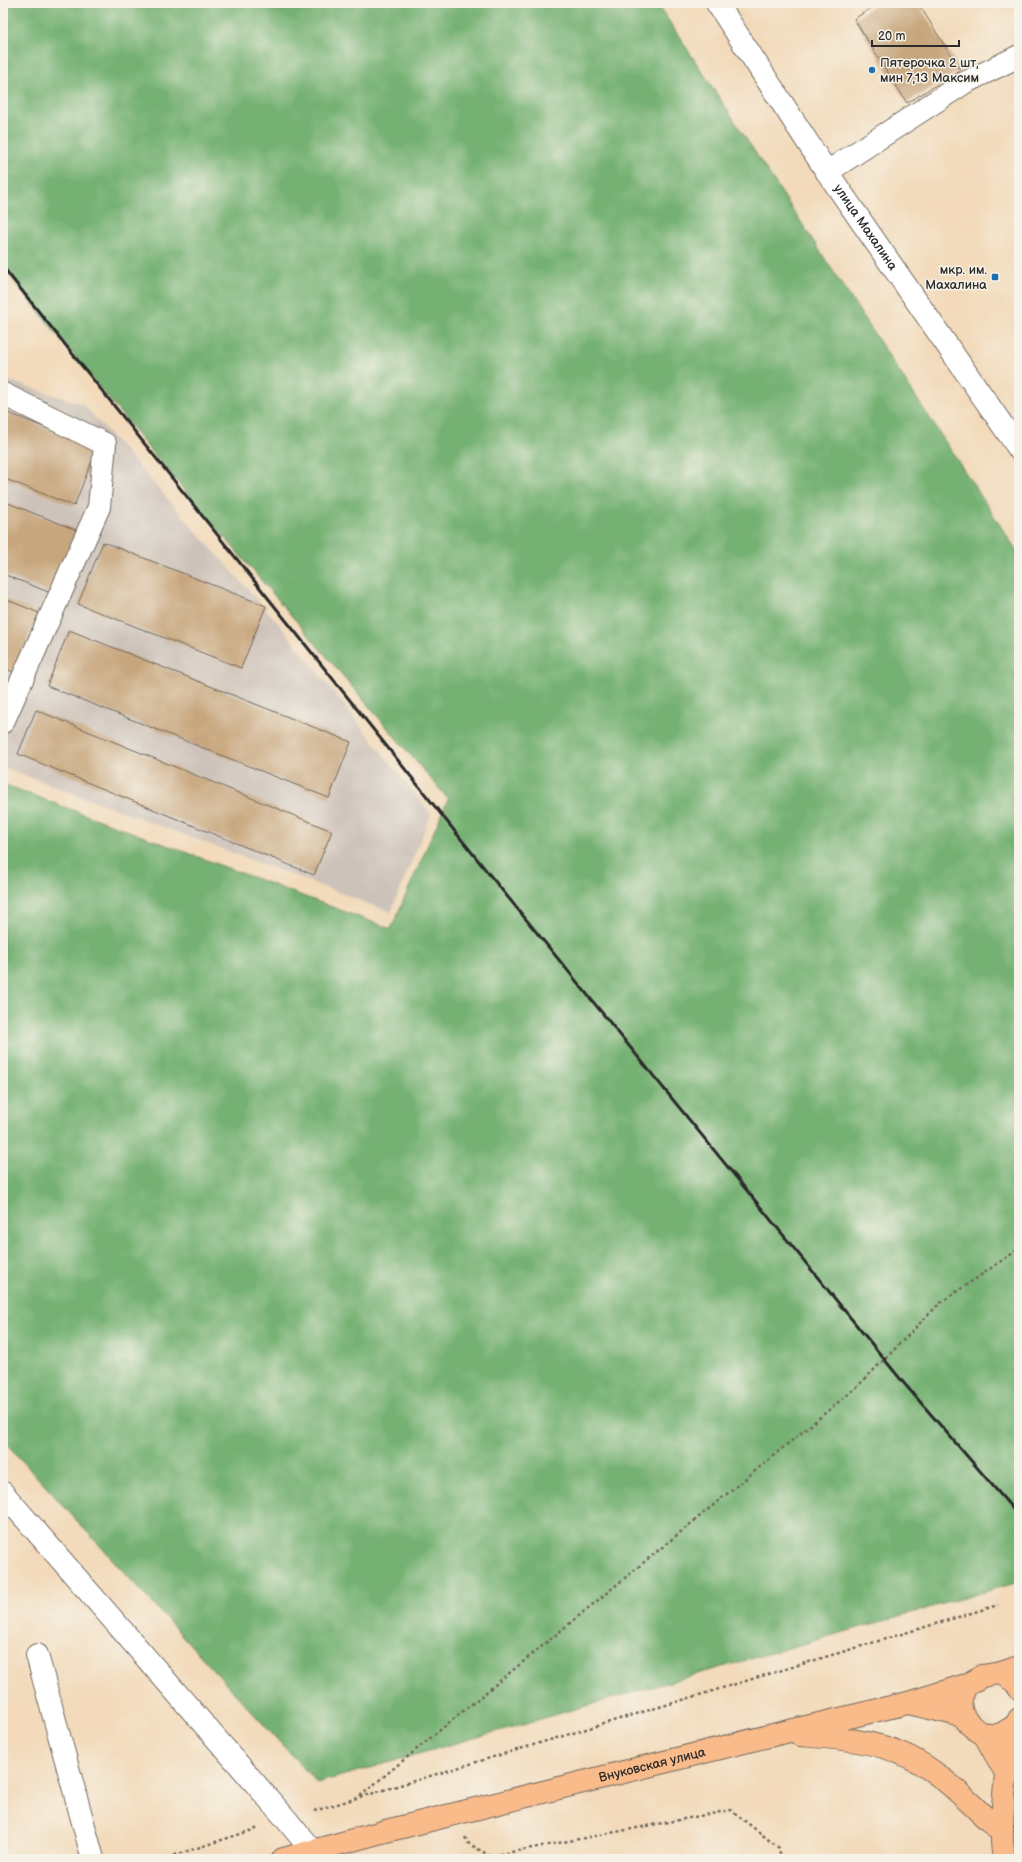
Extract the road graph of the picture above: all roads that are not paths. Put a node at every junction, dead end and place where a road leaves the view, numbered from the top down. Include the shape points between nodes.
1 (716, 3) edge
2 (1019, 56) edge
3 (827, 172) junction
4 (3, 394) edge
5 (1019, 449) edge
6 (3, 722) edge
7 (3, 1493) edge
8 (37, 1655) dead end
9 (1010, 1670) edge
10 (966, 1685) junction
11 (1019, 1688) edge
12 (908, 1703) junction
13 (963, 1716) junction
14 (1017, 1722) edge
15 (781, 1733) junction
16 (984, 1734) junction
17 (1007, 1775) junction
18 (1002, 1832) junction
19 (312, 1851) junction
20 (93, 1859) edge
21 (283, 1859) edge
22 (1004, 1859) edge

1 - 3 street, улица Махалина
2 - 3 street via 964,83
3 - 5 street, улица Махалина
4 - 6 street via 105,444 99,507
7 - 19 street
8 - 20 street
9 - 10 main road, Внуковская улица via 982,1676
9 - 11 main road
10 - 12 main road, Внуковская улица
10 - 13 main road via 960,1700
12 - 13 main road
12 - 15 main road, Внуковская улица
13 - 16 main road via 972,1727
14 - 16 main road via 1000,1734
14 - 17 main road
15 - 18 main road via 847,1739 877,1745 906,1755 932,1770
15 - 19 main road, Внуковская улица
16 - 17 main road
17 - 18 main road
18 - 22 main road
19 - 21 main road, Внуковская улица

